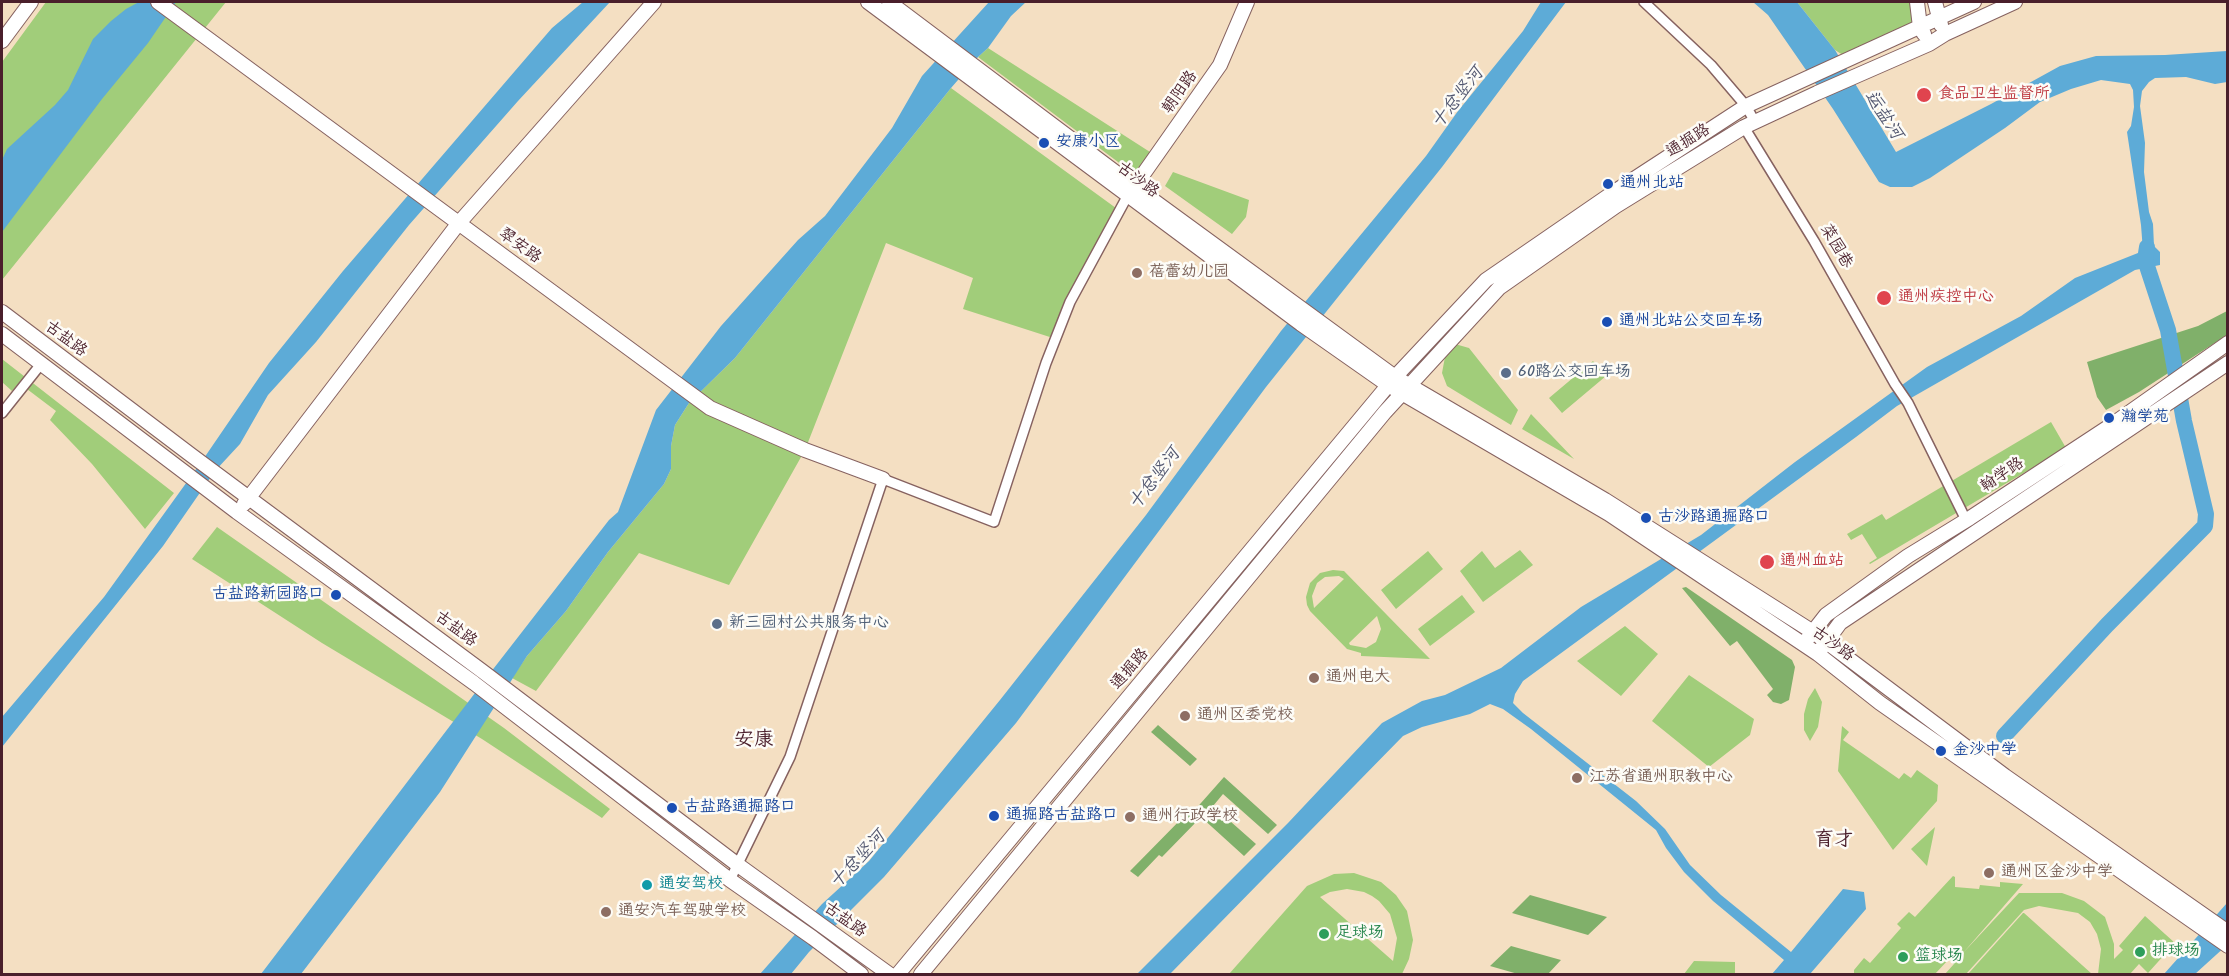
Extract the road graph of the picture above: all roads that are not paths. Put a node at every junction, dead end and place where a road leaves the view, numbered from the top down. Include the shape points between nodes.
1 (31, 2) edge
2 (158, 2) edge
3 (654, 2) edge
4 (868, 2) edge
5 (889, 2) edge
6 (1247, 2) edge
7 (1644, 2) edge
8 (1917, 2) edge
9 (1935, 2) edge
10 (1974, 2) edge
11 (2015, 2) edge
12 (1938, 19) junction
13 (1920, 27) junction
14 (1945, 34) junction
15 (2, 41) edge
16 (931, 41) junction
17 (1929, 44) junction
18 (1746, 106) junction
19 (1750, 125) junction
20 (1131, 191) junction
21 (458, 224) junction
22 (2, 312) edge
23 (2, 334) edge
24 (2228, 343) edge
25 (2228, 363) edge
26 (41, 364) junction
27 (1392, 381) junction
28 (1406, 390) junction
29 (2, 413) edge
30 (883, 479) junction
31 (249, 497) junction
32 (237, 512) junction
33 (1966, 520) junction
34 (1813, 632) junction
35 (1804, 644) junction
36 (1822, 648) junction
37 (478, 677) junction
38 (508, 700) junction
39 (738, 865) junction
40 (730, 880) junction
41 (2197, 917) junction
42 (2228, 932) edge
43 (2228, 946) edge
44 (861, 975) edge
45 (889, 975) edge
46 (898, 975) edge
47 (921, 975) edge

1 - 15 main road
2 - 21 main road, 翠安路
3 - 21 main road
4 - 16 main road, 古沙路
5 - 16 main road, 古沙路
6 - 20 main road, 朝阳路 via 1220,65
7 - 18 street, 菜园巷 via 1711,64
8 - 13 main road
9 - 12 main road
10 - 12 main road
11 - 14 main road
12 - 13 main road
12 - 14 main road
13 - 17 main road
13 - 18 main road, 通掘路
14 - 17 main road
16 - 20 main road, 古沙路
17 - 19 main road, 通掘路
18 - 19 street, 菜园巷
18 - 27 main road, 通掘路 via 1486,280
19 - 28 main road, 通掘路 via 1616,206 1499,288
19 - 33 street, 菜园巷 via 1908,403
20 - 27 main road, 古沙路
20 - 30 street via 1070,302 994,522
21 - 30 main road, 翠安路 via 710,408
21 - 31 main road
22 - 31 main road, 古盐路
23 - 26 main road, 古盐路
24 - 33 main road, 翰学路
25 - 36 main road, 翰学路 via 1840,623
26 - 29 street
26 - 32 main road, 古盐路
27 - 28 main road, 古沙路
27 - 46 main road, 通掘路
28 - 34 main road, 古沙路 via 1605,500
28 - 35 main road, 古沙路 via 1609,514
28 - 47 main road, 通掘路
30 - 39 street via 790,757
31 - 32 main road
31 - 37 main road, 古盐路
32 - 37 main road, 古盐路
33 - 34 main road, 翰学路 via 1826,615
34 - 35 main road, 翰学路
34 - 36 main road, 古沙路
35 - 36 main road, 古沙路
36 - 41 main road, 古沙路
36 - 41 main road, 古沙路 via 1880,702
37 - 38 main road, 古盐路
38 - 39 main road, 古盐路
38 - 40 main road, 古盐路
39 - 40 street
39 - 45 main road, 古盐路
40 - 44 main road, 古盐路
41 - 42 main road, 古沙路
41 - 43 main road, 古沙路

